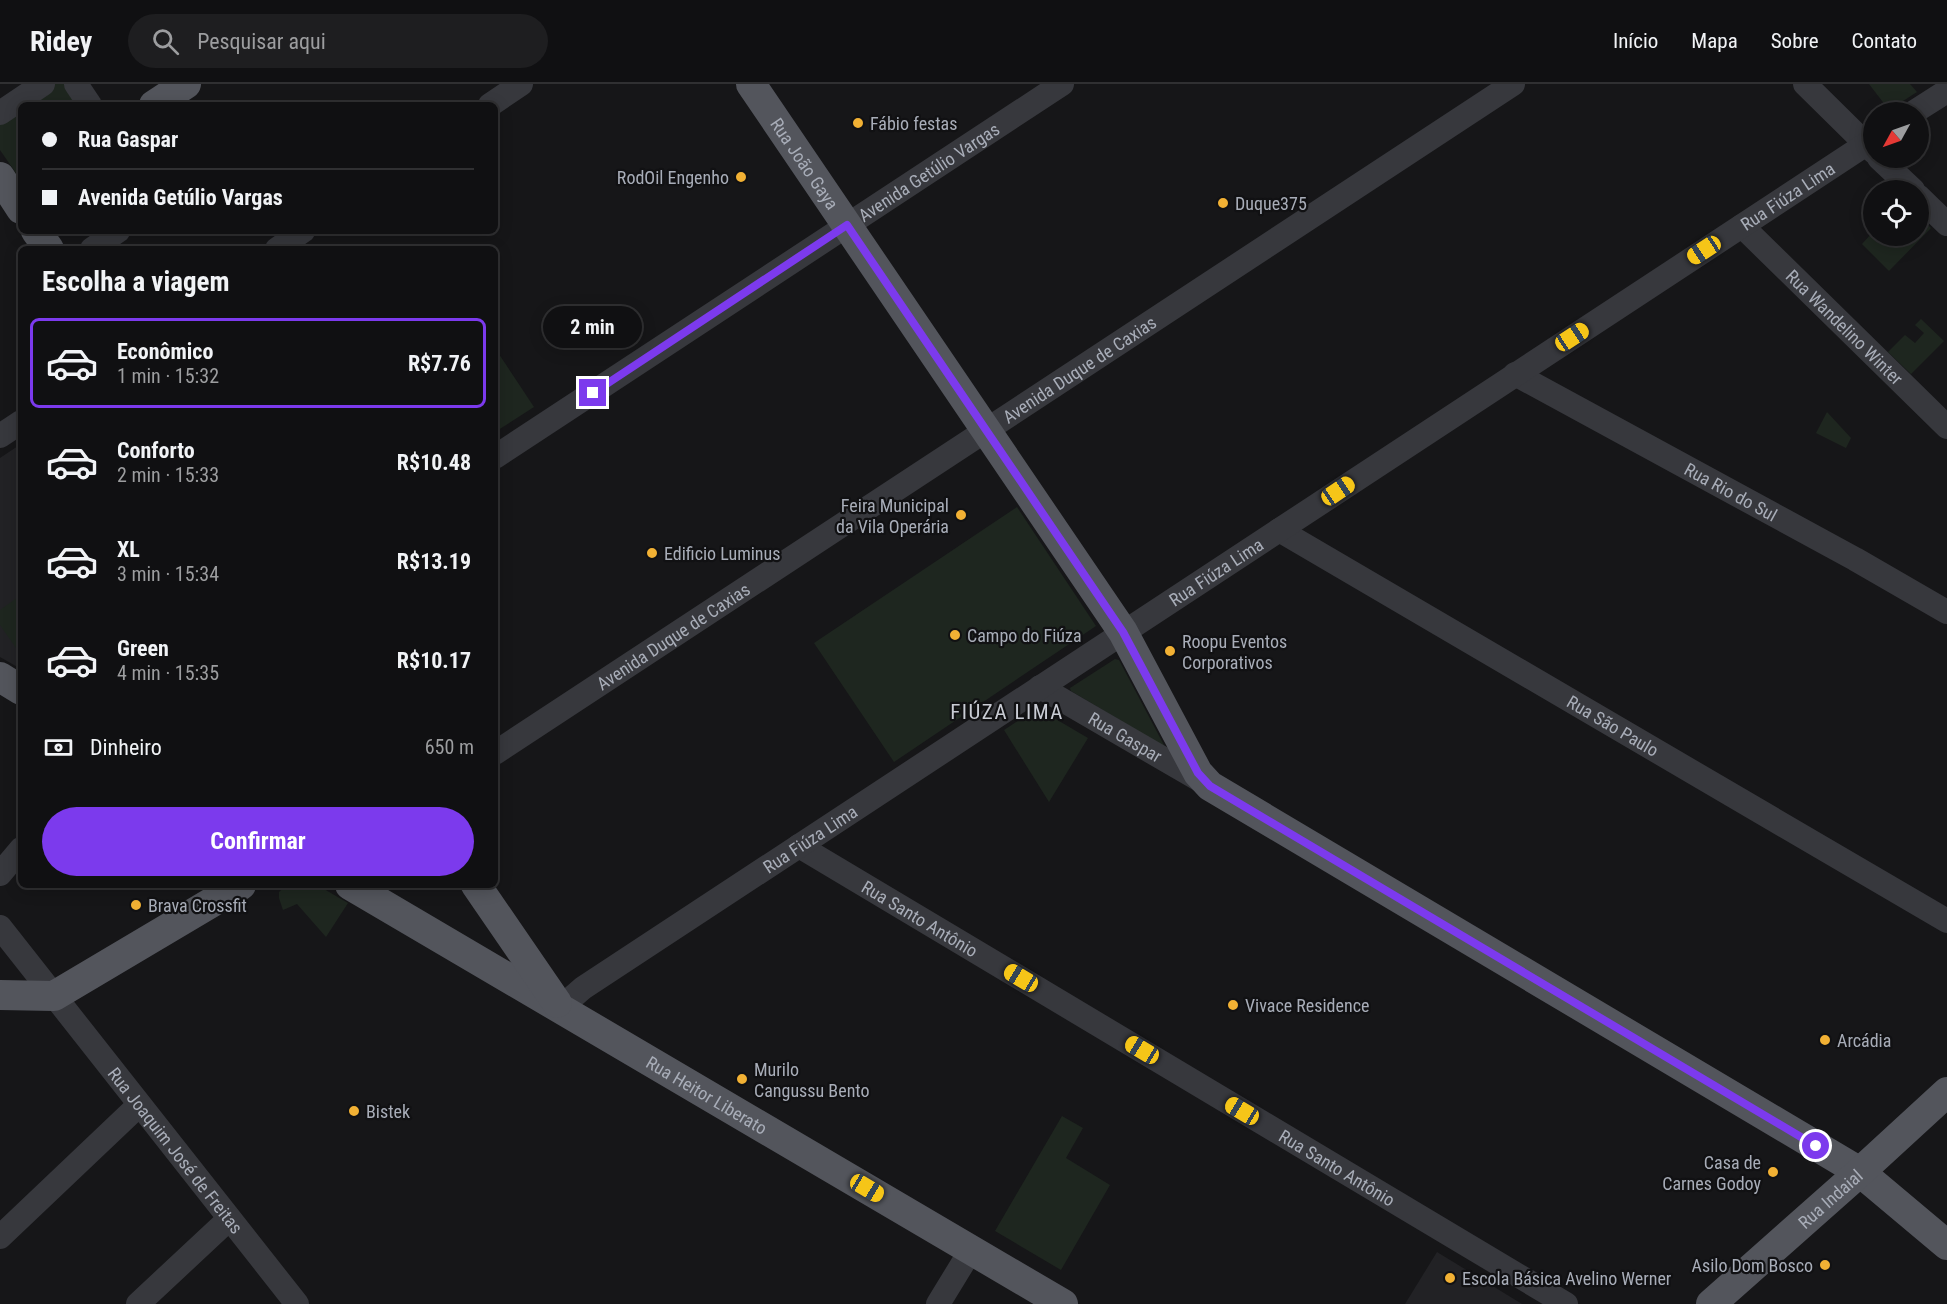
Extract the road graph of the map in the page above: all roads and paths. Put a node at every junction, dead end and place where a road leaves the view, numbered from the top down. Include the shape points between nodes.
1 (43, 84) edge
2 (76, 84) edge
3 (186, 84) edge
4 (521, 84) edge
5 (751, 84) edge
6 (1062, 84) edge
7 (1513, 84) edge
8 (1805, 84) edge
9 (1947, 91) edge
10 (88, 102) edge
11 (159, 102) edge
12 (494, 102) edge
13 (1929, 102) edge
14 (0, 113) edge
15 (1863, 139) edge
16 (1863, 154) edge
17 (1892, 168) edge
18 (1903, 180) edge
19 (1929, 207) edge
20 (1947, 224) edge
21 (847, 225) junction
22 (1742, 226) junction
23 (114, 234) edge
24 (299, 234) edge
25 (96, 246) edge
26 (281, 246) edge
27 (1515, 374) junction
28 (18, 424) edge
29 (1947, 427) edge
30 (986, 431) junction
31 (0, 436) edge
32 (498, 455) edge
33 (1279, 530) junction
34 (1947, 612) edge
35 (1123, 632) junction
36 (0, 677) edge
37 (1040, 687) junction
38 (18, 688) edge
39 (498, 751) edge
40 (1210, 786) junction
41 (799, 846) junction
42 (18, 853) edge
43 (0, 874) edge
44 (236, 888) edge
45 (355, 888) edge
46 (478, 888) edge
47 (1947, 921) edge
48 (0, 927) edge
49 (0, 994) edge
50 (54, 996) junction
51 (560, 1008) junction
52 (1947, 1092) edge
53 (139, 1105) junction
54 (1860, 1172) junction
55 (229, 1219) junction
56 (0, 1237) edge
57 (1947, 1245) edge
58 (971, 1250) junction
59 (138, 1304) edge
60 (297, 1304) edge
61 (938, 1304) edge
62 (1064, 1304) edge
63 (1566, 1304) edge
64 (1710, 1304) edge

1 - 14 street
2 - 10 street
3 - 11 main road
4 - 12 street
5 - 21 main road, Rua João Gaya
6 - 21 street, Avenida Getúlio Vargas
7 - 30 street, Avenida Duque de Caxias
8 - 15 street
9 - 13 street
16 - 22 street, Rua Fiúza Lima
17 - 18 street
19 - 20 street
21 - 30 main road, Rua João Gaya
21 - 32 street, Avenida Getúlio Vargas
22 - 27 street, Rua Fiúza Lima
22 - 29 street, Rua Wandelino Winter
23 - 25 street
24 - 26 street
27 - 33 street, Rua Fiúza Lima
27 - 34 street, Rua Rio do Sul
28 - 31 street
30 - 35 main road, Rua João Gaya
30 - 39 street, Avenida Duque de Caxias
33 - 35 street, Rua Fiúza Lima
33 - 47 street, Rua São Paulo
35 - 37 street, Rua Fiúza Lima
35 - 40 main road, Rua João Gaya via 1198,773
36 - 38 main road
37 - 40 street, Rua Gaspar
37 - 41 street, Rua Fiúza Lima
40 - 54 main road, Rua Gaspar
41 - 51 street, Rua Fiúza Lima via 583,988
41 - 63 street, Rua Santo Antônio
42 - 43 street
44 - 50 main road
45 - 51 main road, Rua Heitor Liberato
46 - 51 main road
48 - 50 street, Rua Joaquim José de Freitas
49 - 50 main road
50 - 53 street, Rua Joaquim José de Freitas
51 - 58 main road, Rua Heitor Liberato
52 - 54 main road, Rua Indaial
53 - 55 street, Rua Joaquim José de Freitas
53 - 56 street
54 - 57 main road, Rua Gaspar
54 - 64 main road, Rua Indaial
55 - 59 street
55 - 60 street, Rua Joaquim José de Freitas
58 - 61 street
58 - 62 main road, Rua Heitor Liberato

